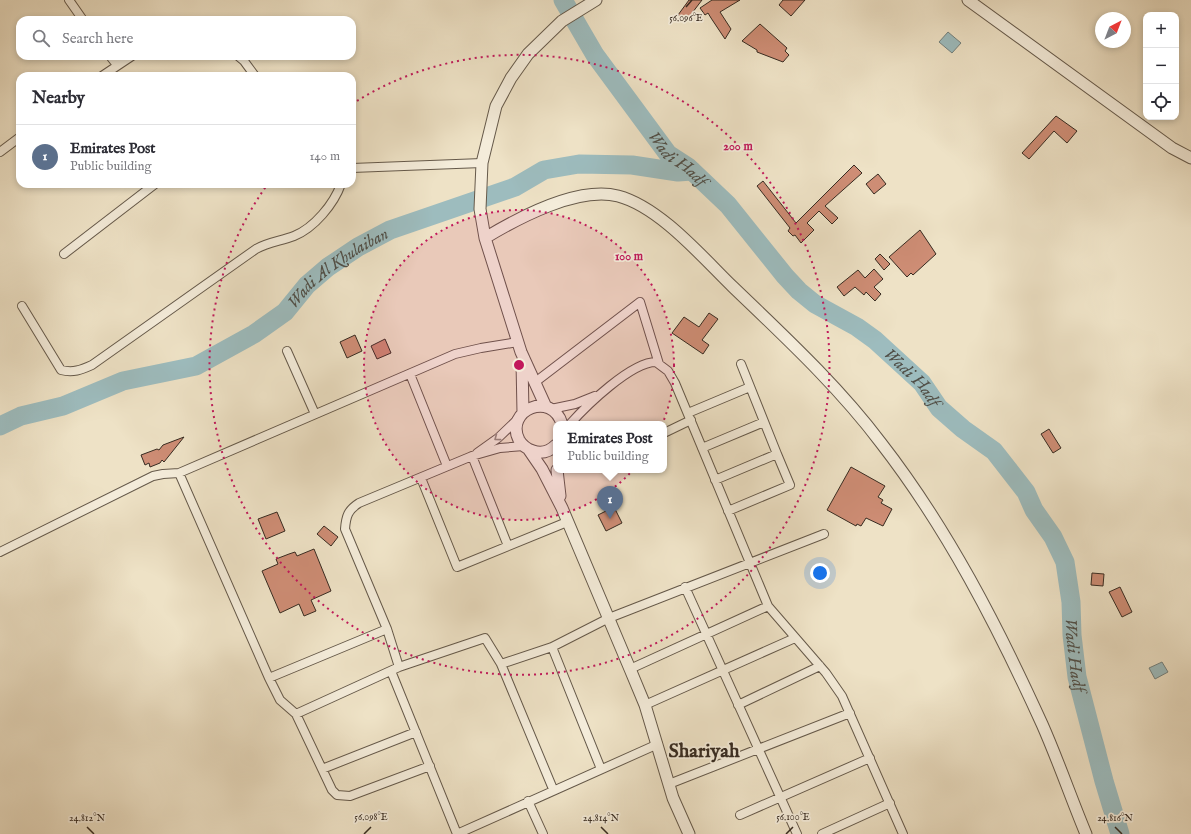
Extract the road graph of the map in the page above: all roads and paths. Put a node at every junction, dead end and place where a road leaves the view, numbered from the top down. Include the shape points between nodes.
1 (68, 0) edge
2 (595, 0) edge
3 (968, 0) edge
4 (81, 16) edge
5 (113, 60) edge
6 (125, 60) edge
7 (244, 60) edge
8 (117, 65) junction
9 (107, 72) edge
10 (252, 72) edge
11 (16, 140) edge
12 (0, 152) edge
13 (1191, 158) edge
14 (482, 163) junction
15 (356, 168) edge
16 (150, 188) edge
17 (339, 188) edge
18 (485, 238) junction
19 (64, 254) dead end
20 (22, 306) dead end
21 (520, 347) junction
22 (287, 351) dead end
23 (659, 364) junction
24 (741, 364) dead end
25 (410, 374) junction
26 (534, 383) junction
27 (750, 387) junction
28 (600, 394) junction
29 (549, 408) junction
30 (315, 414) junction
31 (521, 415) junction
32 (689, 417) junction
33 (561, 421) edge
34 (573, 421) edge
35 (764, 422) junction
36 (667, 432) edge
37 (553, 447) edge
38 (527, 448) junction
39 (702, 448) junction
40 (777, 454) junction
41 (472, 456) junction
42 (447, 466) junction
43 (179, 473) junction
44 (557, 473) edge
45 (421, 478) junction
46 (715, 480) junction
47 (562, 508) junction
48 (728, 511) junction
49 (567, 522) junction
50 (824, 534) dead end
51 (508, 546) junction
52 (0, 552) edge
53 (750, 564) junction
54 (685, 587) junction
55 (768, 606) junction
56 (609, 618) junction
57 (387, 628) junction
58 (706, 634) junction
59 (795, 638) junction
60 (552, 647) junction
61 (501, 664) junction
62 (820, 666) junction
63 (399, 667) junction
64 (630, 669) junction
65 (723, 670) junction
66 (391, 671) junction
67 (269, 678) junction
68 (645, 705) junction
69 (738, 705) junction
70 (850, 713) junction
71 (296, 714) junction
72 (416, 732) junction
73 (658, 744) junction
74 (758, 749) junction
75 (870, 758) junction
76 (430, 766) junction
77 (322, 769) junction
78 (601, 769) junction
79 (669, 784) junction
80 (553, 789) junction
81 (780, 797) junction
82 (528, 801) junction
83 (890, 803) junction
84 (740, 815) dead end
85 (457, 834) edge
86 (543, 834) edge
87 (689, 834) edge
88 (797, 834) edge
89 (822, 834) edge
90 (904, 834) edge
91 (1086, 834) edge

1 - 4 street
2 - 14 street via 550,31 528,54 496,106
3 - 13 street via 1172,148
5 - 8 street
6 - 8 street
7 - 10 street
8 - 9 street
11 - 12 street
14 - 15 street
14 - 18 street via 480,209
16 - 19 street
17 - 20 street via 332,201 307,228 256,249 92,365 77,371 61,370
18 - 21 street
18 - 91 street via 503,227 566,200 594,194 618,196 670,226 770,323 830,383 881,442 942,529 987,608 1036,712
21 - 25 street via 481,348 455,354
21 - 26 street
21 - 31 street via 524,382
22 - 30 street
23 - 26 street via 640,302
23 - 28 street via 650,362 642,365
23 - 32 street via 668,371
24 - 27 street
25 - 30 street
25 - 42 street
26 - 29 street
27 - 32 street
27 - 35 street
28 - 29 street via 575,404
28 - 34 street
29 - 31 street via 534,407
29 - 33 street
30 - 43 street
31 - 38 street via 517,424 517,436
31 -> 41 street via 498,438
32 - 36 street
32 - 39 street
35 - 39 street
35 - 40 street
37 - 38 street via 542,452
38 - 41 street via 500,448
38 - 47 street via 542,469
39 - 46 street
40 - 46 street
40 - 48 street via 790,485
41 - 42 street
41 - 51 street
42 - 45 street
43 - 52 street via 153,476
43 - 67 street
44 - 47 street
45 - 51 street via 457,567
45 - 57 street via 360,503 351,508 346,516 346,529
46 - 48 street
47 - 49 street
48 - 53 street
49 - 51 street
49 - 56 street
50 - 53 street
53 - 54 street
53 - 55 street
54 - 56 street
54 - 58 street
55 - 58 street
55 - 59 street
56 - 60 street
56 - 64 street
57 - 63 street
57 - 67 street
58 - 64 street
58 - 65 street
59 - 62 street
59 - 65 street
60 - 61 street
60 - 78 street
61 - 63 street via 485,638
61 - 80 street
62 - 69 street
62 - 70 street via 836,686
63 - 66 street
64 - 68 street
65 - 68 street
65 - 69 street
66 - 71 street
66 - 72 street
67 - 71 street via 280,700
68 - 73 street
69 - 74 street
70 - 74 street
70 - 75 street
71 - 77 street
72 - 76 street
72 - 77 street
73 - 78 street
73 - 79 street
74 - 79 street
74 - 81 street
75 - 81 street
75 - 83 street
76 - 77 street via 345,796 337,795 332,790
76 - 85 street
78 - 80 street
79 - 87 street
80 - 82 street
81 - 84 street
81 - 88 street
82 - 85 street
82 - 86 street
83 - 89 street
83 - 90 street

